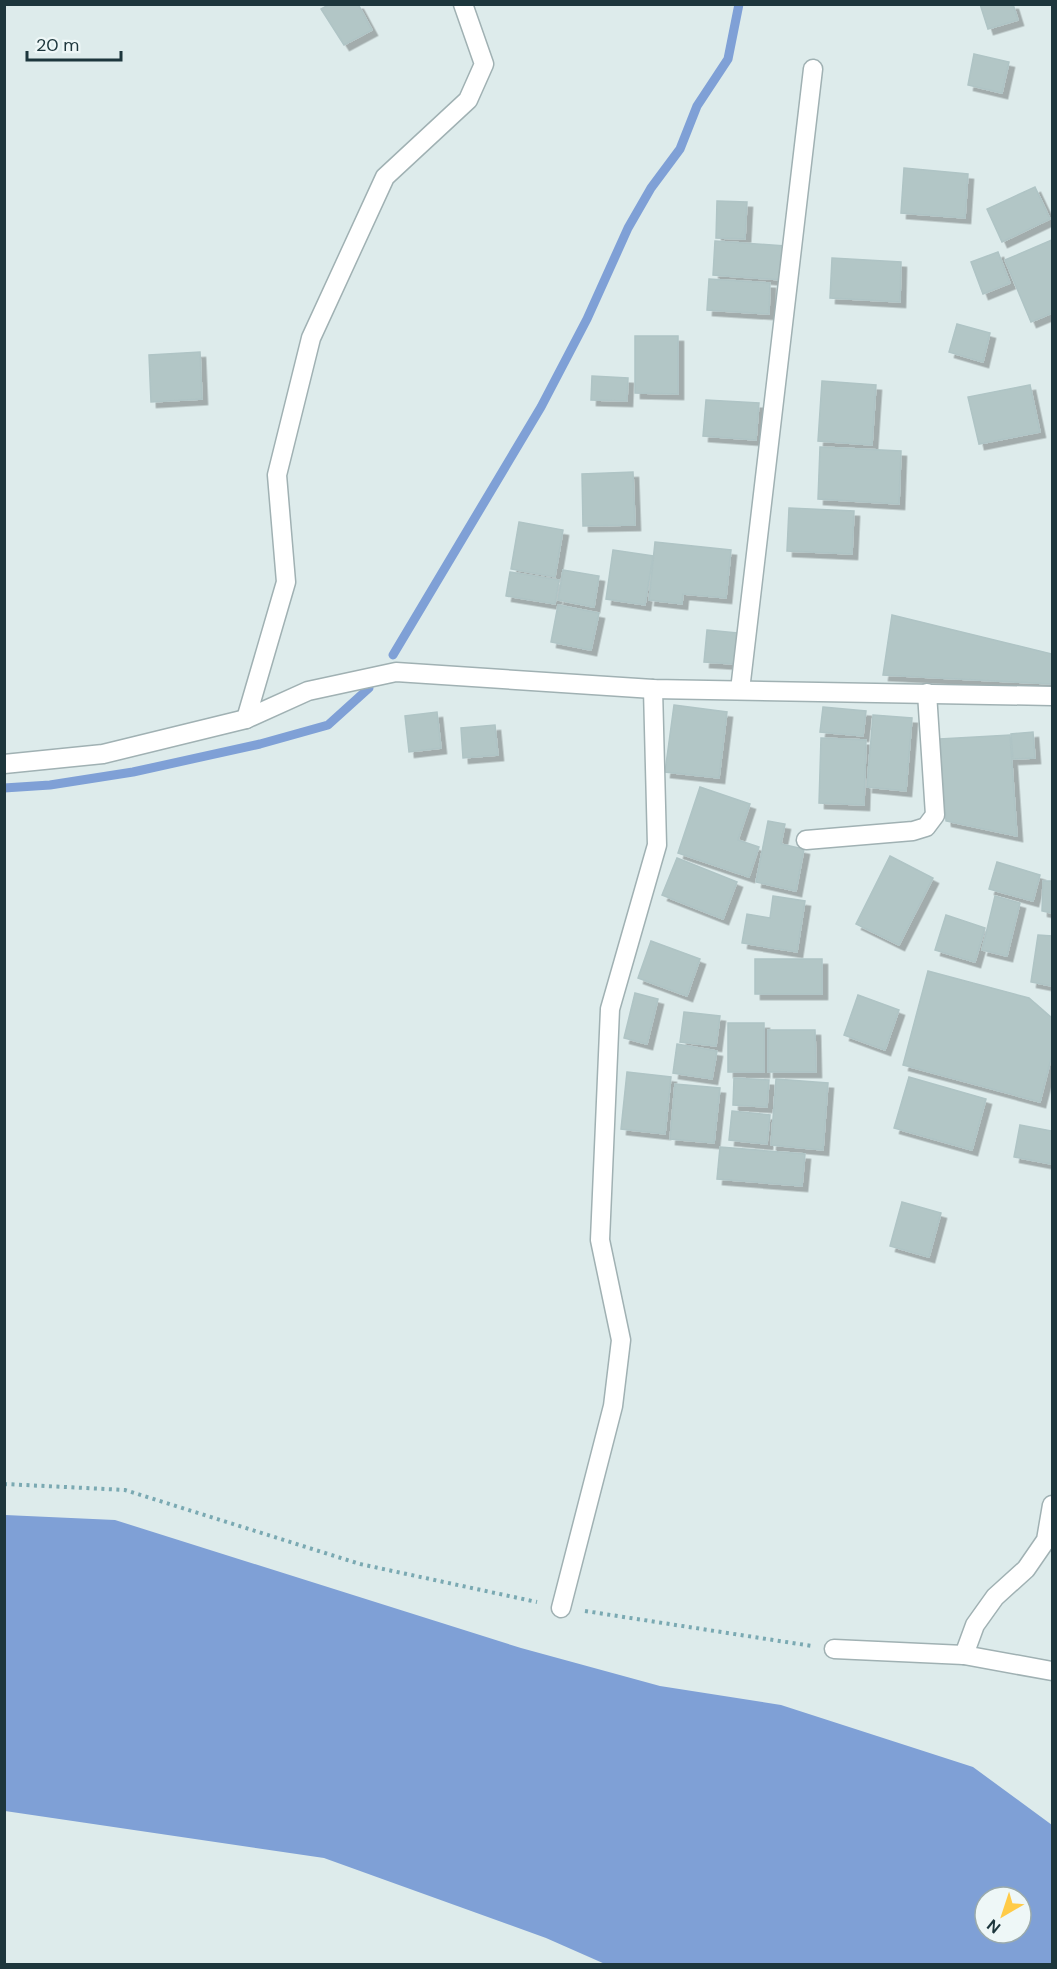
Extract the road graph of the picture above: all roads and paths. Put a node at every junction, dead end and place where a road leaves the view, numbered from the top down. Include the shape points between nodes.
1 (464, 4) edge
2 (813, 69) dead end
3 (653, 689) junction
4 (740, 690) junction
5 (927, 693) junction
6 (1053, 696) edge
7 (246, 719) junction
8 (4, 764) edge
9 (806, 840) dead end
10 (4, 1484) edge
11 (1053, 1505) edge
12 (561, 1608) junction
13 (834, 1649) joint
14 (964, 1655) junction
15 (1053, 1671) edge

1 - 7 street via 484,64 468,100 385,177 311,338 277,475 286,582
2 - 4 street
3 - 4 street
3 - 7 street via 396,672 308,691
3 - 12 street via 657,845 610,1009 600,1240 621,1340 613,1406
4 - 5 street
5 - 6 street
5 - 9 street via 936,815 926,827 913,831
7 - 8 street via 103,754
10 - 12 path via 125,1490 360,1564
11 - 14 street via 1046,1540 1026,1569 988,1606 975,1625
12 - 13 path
13 - 14 street
14 - 15 street

